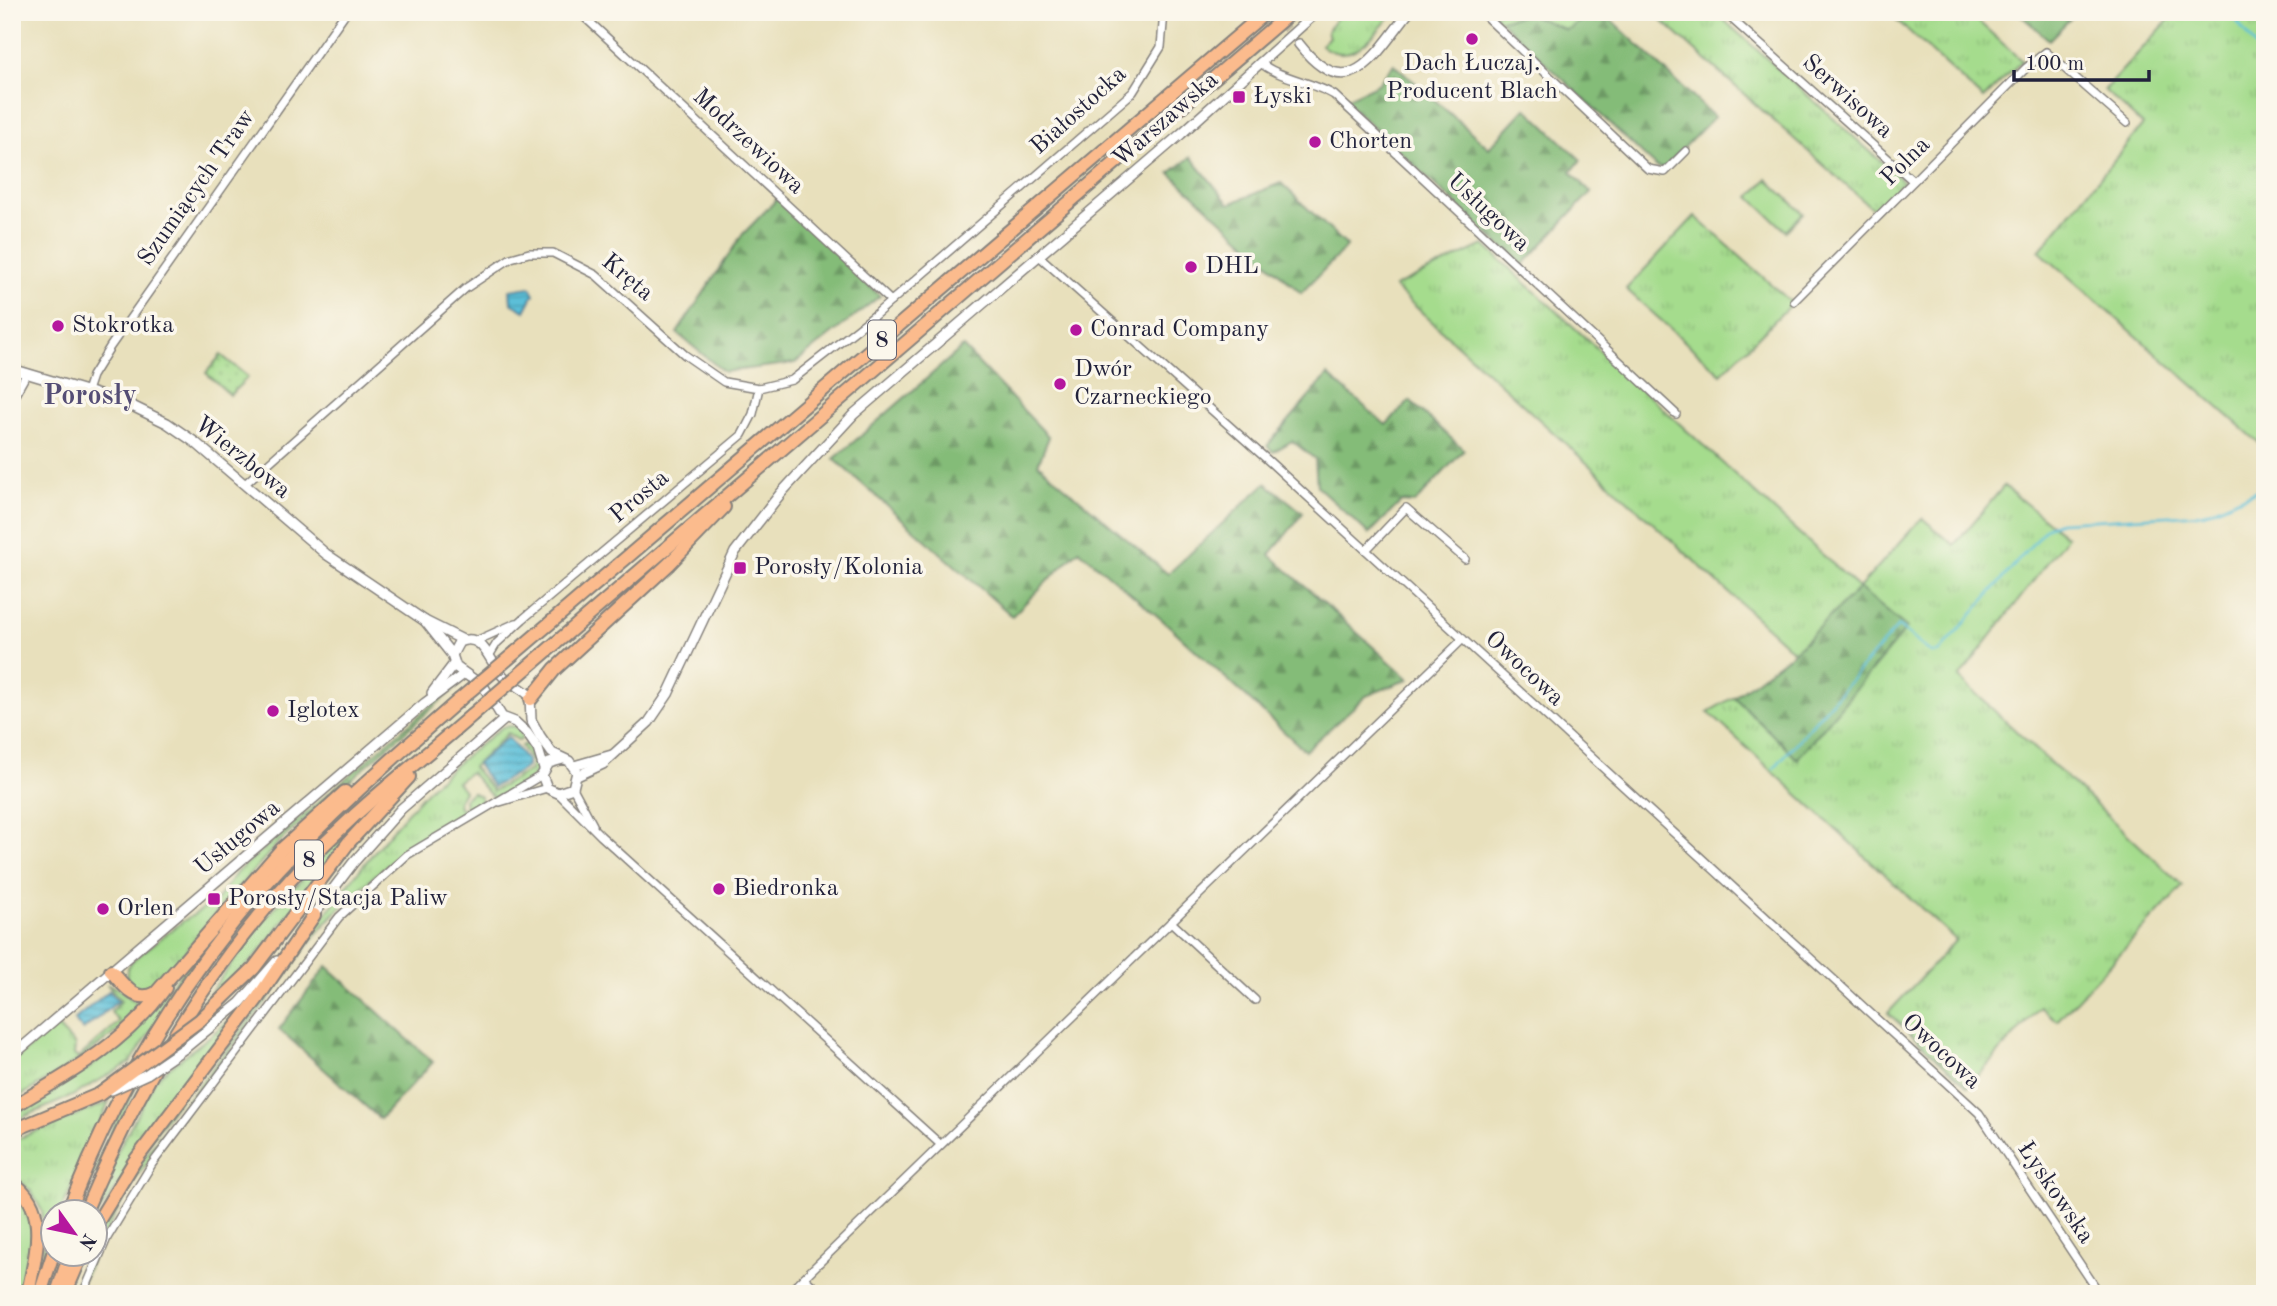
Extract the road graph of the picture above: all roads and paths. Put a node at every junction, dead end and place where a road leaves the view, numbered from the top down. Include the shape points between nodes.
1 (346, 12) edge
2 (579, 12) edge
3 (1164, 12) edge
4 (1266, 12) edge
5 (1291, 12) edge
6 (1317, 12) edge
7 (1409, 12) edge
8 (1481, 12) edge
9 (1724, 12) edge
10 (1299, 44) tunnel mouth
11 (1260, 62) junction
12 (2127, 123) dead end
13 (1686, 151) dead end
14 (1913, 181) junction
15 (988, 218) joint
16 (1040, 256) junction
17 (891, 301) junction
18 (1794, 301) dead end
19 (12, 369) edge
20 (27, 373) junction
21 (759, 388) junction
22 (87, 391) junction
23 (12, 400) edge
24 (1676, 414) dead end
25 (764, 464) junction
26 (246, 483) junction
27 (1366, 550) junction
28 (1465, 559) dead end
29 (523, 619) junction
30 (425, 621) junction
31 (1463, 639) junction
32 (464, 640) junction
33 (477, 641) junction
34 (489, 656) junction
35 (453, 659) junction
36 (464, 674) junction
37 (531, 699) junction
38 (425, 703) junction
39 (530, 713) junction
40 (510, 721) junction
41 (448, 736) junction
42 (394, 757) junction
43 (563, 759) junction
44 (576, 771) junction
45 (543, 772) junction
46 (547, 788) junction
47 (573, 788) junction
48 (558, 793) junction
49 (496, 803) junction
50 (596, 832) junction
51 (314, 915) junction
52 (1171, 922) junction
53 (111, 971) junction
54 (170, 980) junction
55 (1255, 1000) dead end
56 (12, 1056) edge
57 (100, 1094) junction
58 (12, 1107) edge
59 (1979, 1113) joint
60 (12, 1131) edge
61 (940, 1144) junction
62 (12, 1182) edge
63 (74, 1198) edge
64 (92, 1198) edge
65 (108, 1205) edge
66 (48, 1268) edge
67 (65, 1268) edge
68 (76, 1268) edge
69 (804, 1278) junction
70 (28, 1294) edge
71 (40, 1294) edge
72 (57, 1294) edge
73 (65, 1294) edge
74 (83, 1294) edge
75 (788, 1294) edge
76 (822, 1294) edge
77 (2099, 1294) edge

1 - 22 street, Szumiących Traw via 110,347
2 - 17 street, Modrzewiowa
3 - 15 street, Białostocka via 1161,47 1133,92
4 - 42 main road, 8, bridge
5 - 25 main road, 8
6 - 11 street, Warszawska
7 - 10 street via 1366,65 1348,74 1320,69
8 - 13 street via 1648,169 1665,172
9 - 14 street, Serwisowa
11 - 16 street, Warszawska
11 - 24 street, Usługowa via 1334,95
12 - 14 street, Polna via 2046,52
14 - 18 street, Polna
15 - 17 street, Kręta
16 - 27 street, Owocowa
16 - 44 street, Warszawska via 854,414 782,493 730,562 661,706 638,735 591,772
17 - 21 street, Kręta via 792,380
19 - 20 street, Wierzbowa
20 - 22 street, Wierzbowa
20 - 23 street
21 - 26 street, Kręta via 736,386 710,375 578,263 553,253 529,253 511,258 466,288
21 - 29 street, Prosta via 742,435
22 - 26 street, Wierzbowa via 167,423
25 - 37 main road via 669,564 555,669
25 - 41 main road, 8, bridge
26 - 30 street, Wierzbowa via 326,554
27 - 28 street via 1406,508
27 - 31 street, Owocowa
29 - 33 street, Prosta
29 - 34 street, Prosta
30 - 32 street, Wierzbowa
30 - 35 street, Wierzbowa
31 - 52 street
31 - 59 street, Owocowa
32 - 33 street
32 - 35 street
33 - 34 street
34 - 37 street via 501,674
35 - 36 street, Wierzbowa
35 - 38 street
36 - 38 street
36 - 40 street, Wierzbowa via 484,687
37 - 39 street
38 - 53 street, Usługowa
39 - 40 street via 526,719
39 - 43 street via 543,741
40 - 45 street, Wierzbowa via 538,749
40 - 51 street via 401,809
41 - 57 main road, bridge via 349,842 254,968 200,1020
41 - 64 main road, 8 via 337,832 238,943 192,1004 154,1066
42 - 54 main road via 301,829
42 - 63 main road, 8 via 277,871 179,996 108,1119
43 - 44 street
43 - 45 street via 552,761
44 - 47 street
45 - 46 street
45 - 49 street
46 - 48 street
46 - 49 street
47 - 48 street
47 - 50 street
48 - 50 street
49 - 74 street via 407,855 358,897 320,939 152,1164 107,1238
50 - 61 street
51 - 57 street, bridge via 240,1003 147,1073
51 - 65 main road via 134,1162
52 - 55 street
52 - 61 street
53 - 54 main road via 128,990 143,998
53 - 56 street, Usługowa
54 - 58 main road via 138,1020 97,1056
57 - 60 main road
59 - 77 street, Łyskowska
61 - 69 street
62 - 70 main road via 26,1193 38,1222
66 - 71 main road
67 - 72 main road
68 - 73 main road
69 - 75 street
69 - 76 street

